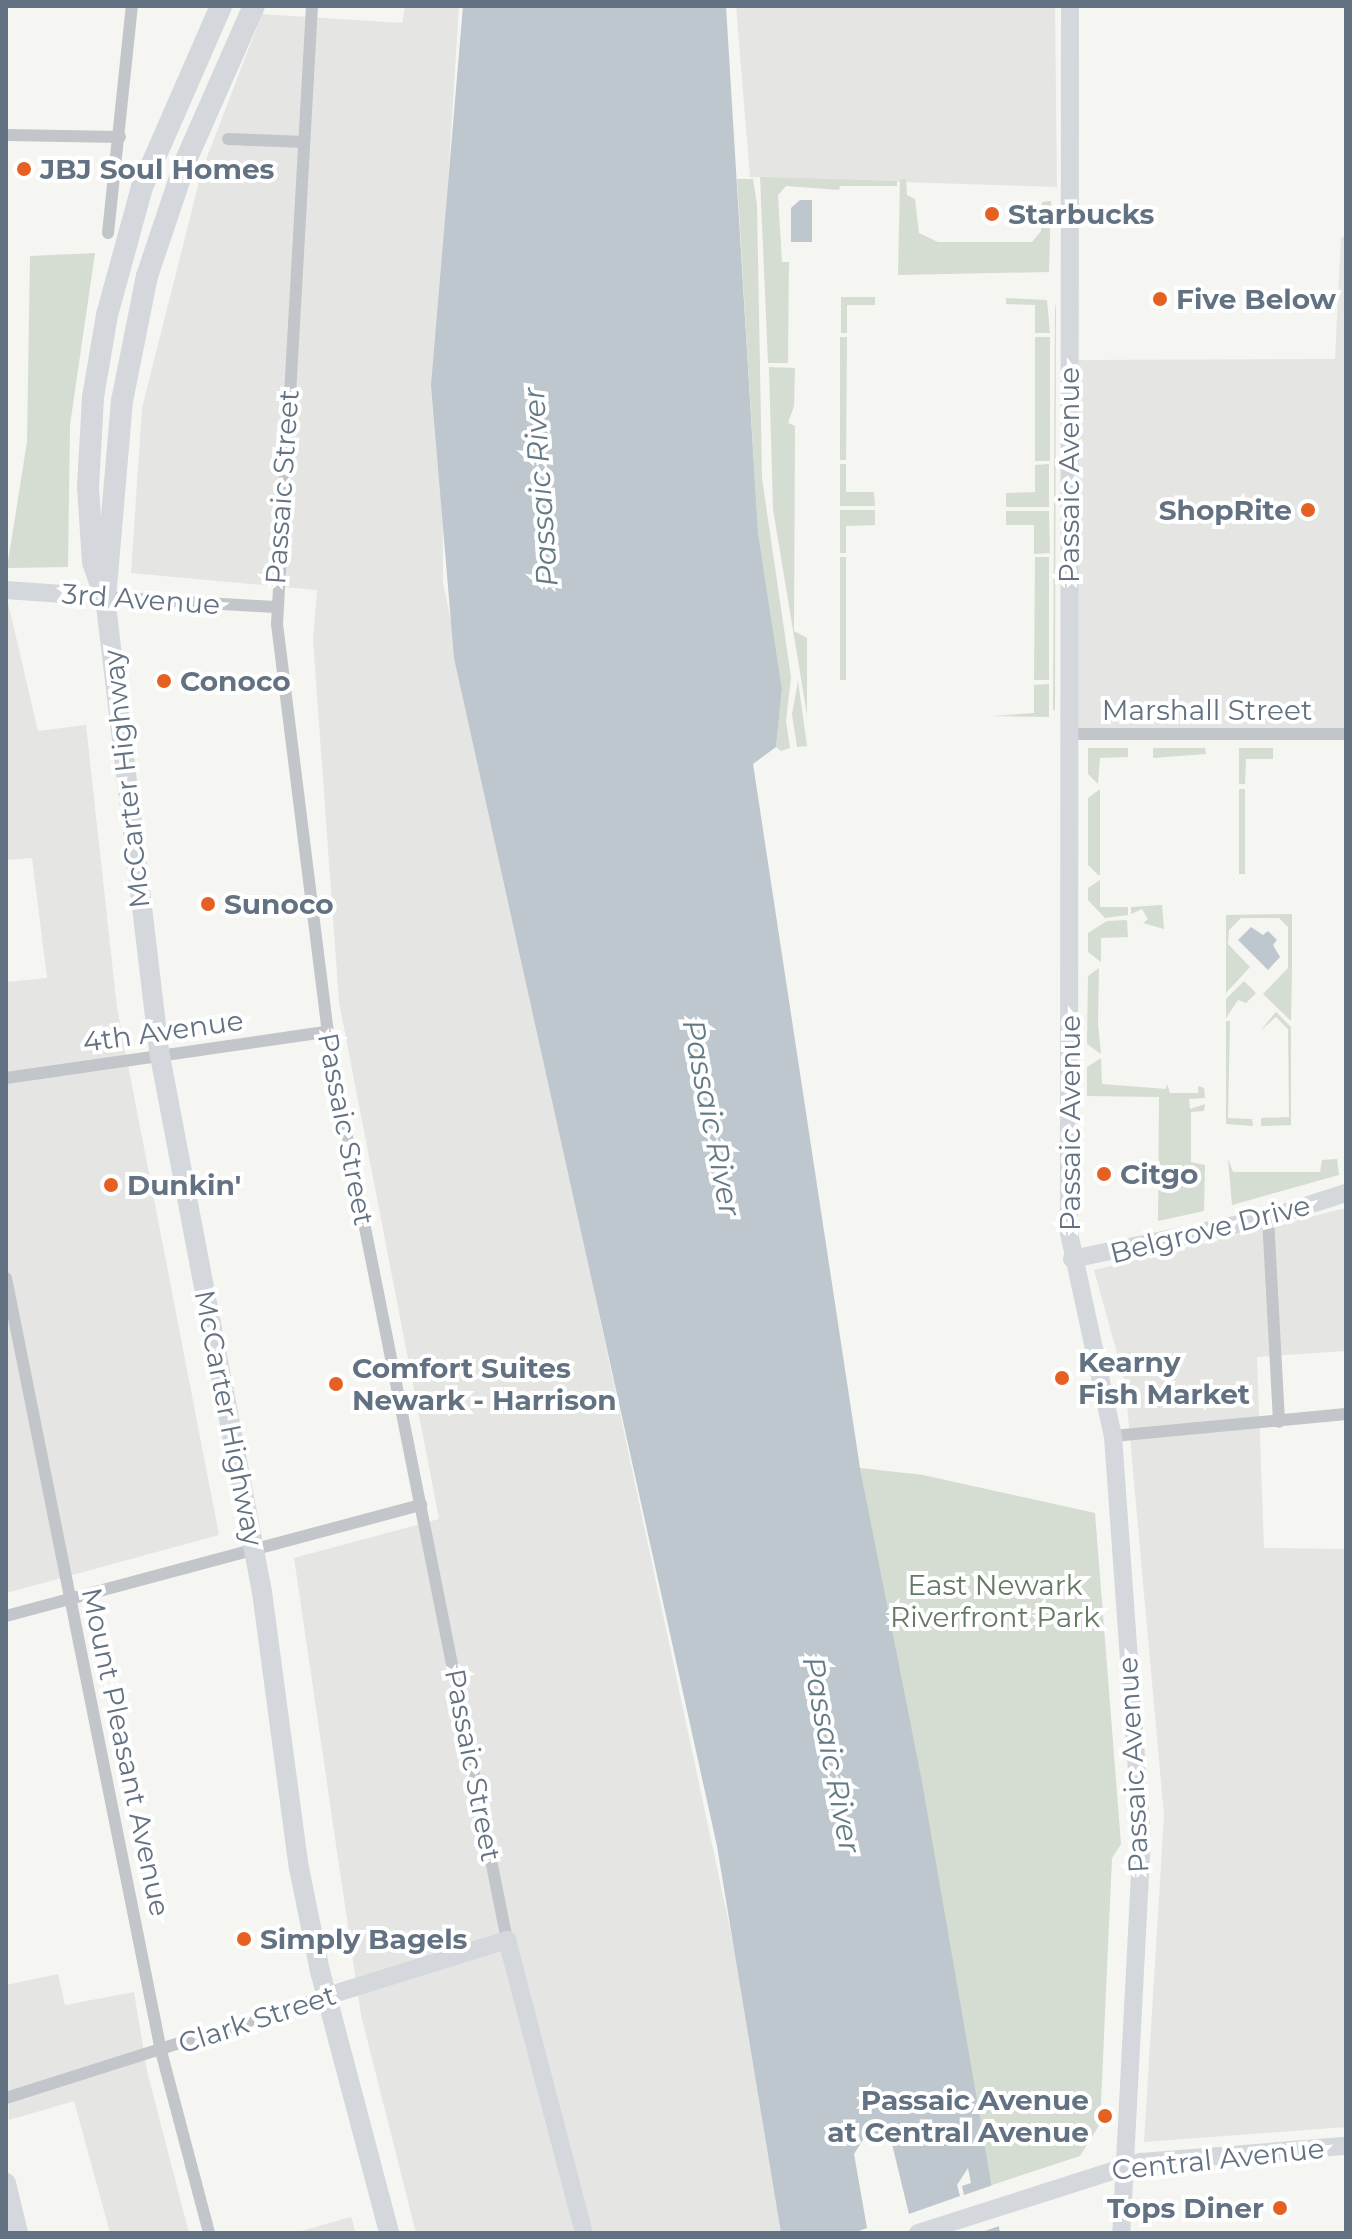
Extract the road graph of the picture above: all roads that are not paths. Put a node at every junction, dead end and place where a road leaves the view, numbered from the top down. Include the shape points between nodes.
1 (132, 6) edge
2 (221, 6) edge
3 (254, 6) edge
4 (312, 6) edge
5 (1070, 6) edge
6 (6, 135) edge
7 (120, 137) junction
8 (228, 139) dead end
9 (304, 142) junction
10 (108, 233) dead end
11 (6, 590) edge
12 (105, 597) junction
13 (275, 607) junction
14 (1069, 734) junction
15 (1346, 734) edge
16 (327, 1032) junction
17 (160, 1056) junction
18 (6, 1078) edge
19 (1346, 1193) edge
20 (1268, 1218) junction
21 (1072, 1259) junction
22 (6, 1278) edge
23 (1346, 1414) edge
24 (1279, 1422) junction
25 (1113, 1436) junction
26 (421, 1505) junction
27 (254, 1548) junction
28 (70, 1598) junction
29 (6, 1616) edge
30 (507, 1940) junction
31 (327, 1996) junction
32 (161, 2051) junction
33 (6, 2098) edge
34 (1346, 2146) edge
35 (1121, 2168) junction
36 (6, 2183) edge
37 (18, 2233) edge
38 (209, 2233) edge
39 (389, 2233) edge
40 (584, 2233) edge
41 (918, 2233) edge
42 (1121, 2233) edge

1 - 7 street
2 - 12 highway, McCarter Highway via 142,187 107,315 93,397 88,487 91,550
3 - 12 highway, McCarter Highway via 186,160 147,276 122,401
4 - 9 street, Passaic Street
5 - 14 main road, Passaic Avenue
6 - 7 street
7 - 10 street
8 - 9 street
9 - 13 street, Passaic Street
11 - 12 main road, 3rd Avenue
12 - 13 street, 3rd Avenue
12 - 17 main road, McCarter Highway
13 - 16 street, Passaic Street
14 - 15 street, Marshall Street
14 - 21 main road, Passaic Avenue
16 - 17 street, 4th Avenue
16 - 26 street, Passaic Street
17 - 18 street, 4th Avenue
17 - 27 main road, McCarter Highway
19 - 20 main road, Belgrove Drive
20 - 21 main road, Belgrove Drive
20 - 24 street
21 - 25 main road, Passaic Avenue
22 - 28 street, Mount Pleasant Avenue
23 - 24 street
24 - 25 street
25 - 35 main road, Passaic Avenue via 1142,1837
26 - 27 street
26 - 30 street, Passaic Street
27 - 28 street
27 - 31 main road, McCarter Highway via 293,1830
28 - 29 street
28 - 32 street, Mount Pleasant Avenue
30 - 31 main road, Clark Street
30 - 40 main road, Passaic Street
31 - 32 street, Clark Street
31 - 39 main road, McCarter Highway
32 - 33 street, Clark Street
32 - 38 street, Mount Pleasant Avenue
34 - 35 main road, Central Avenue
35 - 41 main road, Central Avenue
35 - 42 main road, Passaic Avenue
36 - 37 main road

